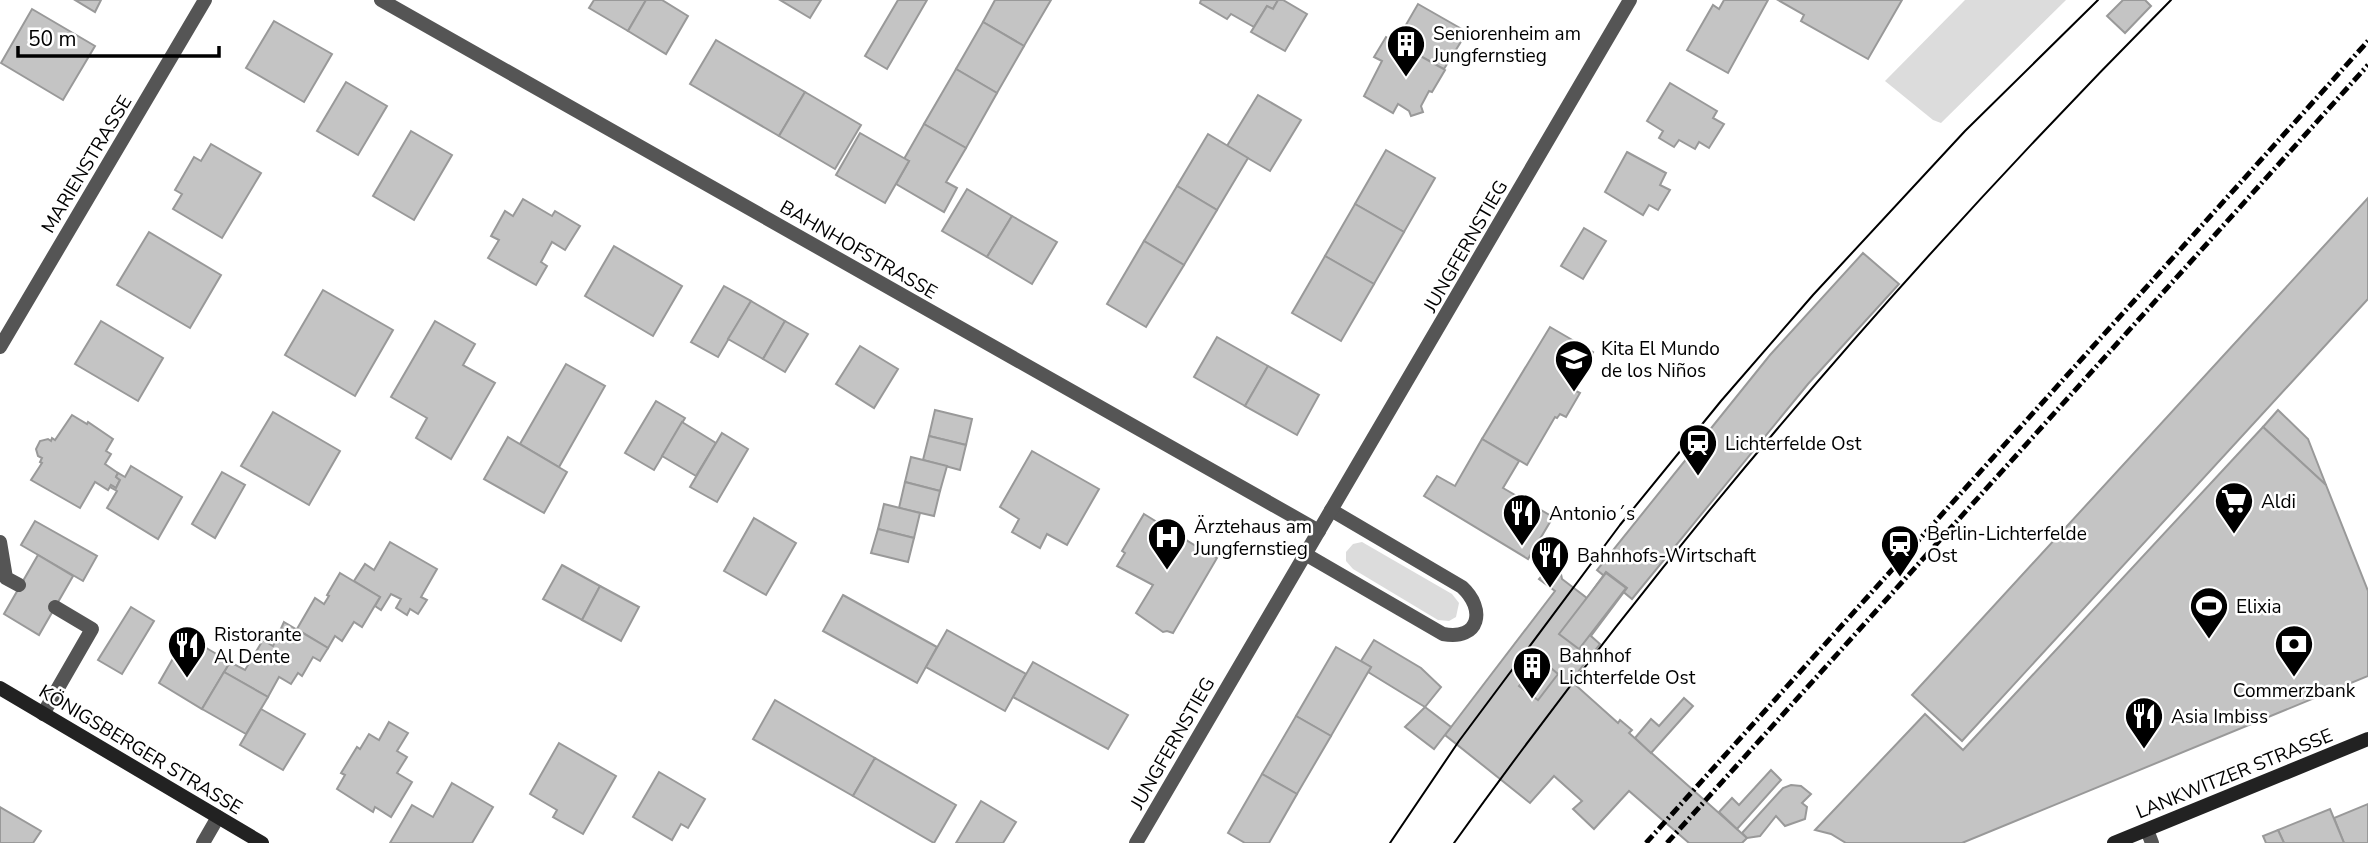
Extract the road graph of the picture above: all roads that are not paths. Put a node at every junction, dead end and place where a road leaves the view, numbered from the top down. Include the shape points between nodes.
1 (205, 0) edge
2 (381, 0) edge
3 (1630, 0) edge
4 (0, 347) edge
5 (1331, 510) junction
6 (1319, 531) junction
7 (0, 542) edge
8 (1305, 554) junction
9 (19, 585) dead end
10 (55, 607) dead end
11 (0, 688) edge
12 (43, 714) junction
13 (2368, 739) edge
14 (218, 817) junction
15 (2149, 836) edge
16 (203, 843) edge
17 (262, 843) edge
18 (1136, 843) edge
19 (2114, 843) edge

1 - 4 street, MARIENSTRASSE
2 - 6 street, BAHNHOFSTRASSE
3 - 5 street, JUNGFERNSTIEG
5 - 6 street, JUNGFERNSTIEG
5 - 8 street via 1462,587 1476,608 1471,629 1463,635 1443,634
6 - 8 street, JUNGFERNSTIEG
7 - 9 street via 6,578
8 - 18 street, JUNGFERNSTIEG
10 - 12 street via 92,629
11 - 12 main road, KÖNIGSBERGER STRASSE
12 - 14 main road, KÖNIGSBERGER STRASSE
13 - 15 main road, LANKWITZER STRASSE
14 - 16 street
14 - 17 main road, KÖNIGSBERGER STRASSE
15 - 19 main road, LANKWITZER STRASSE

